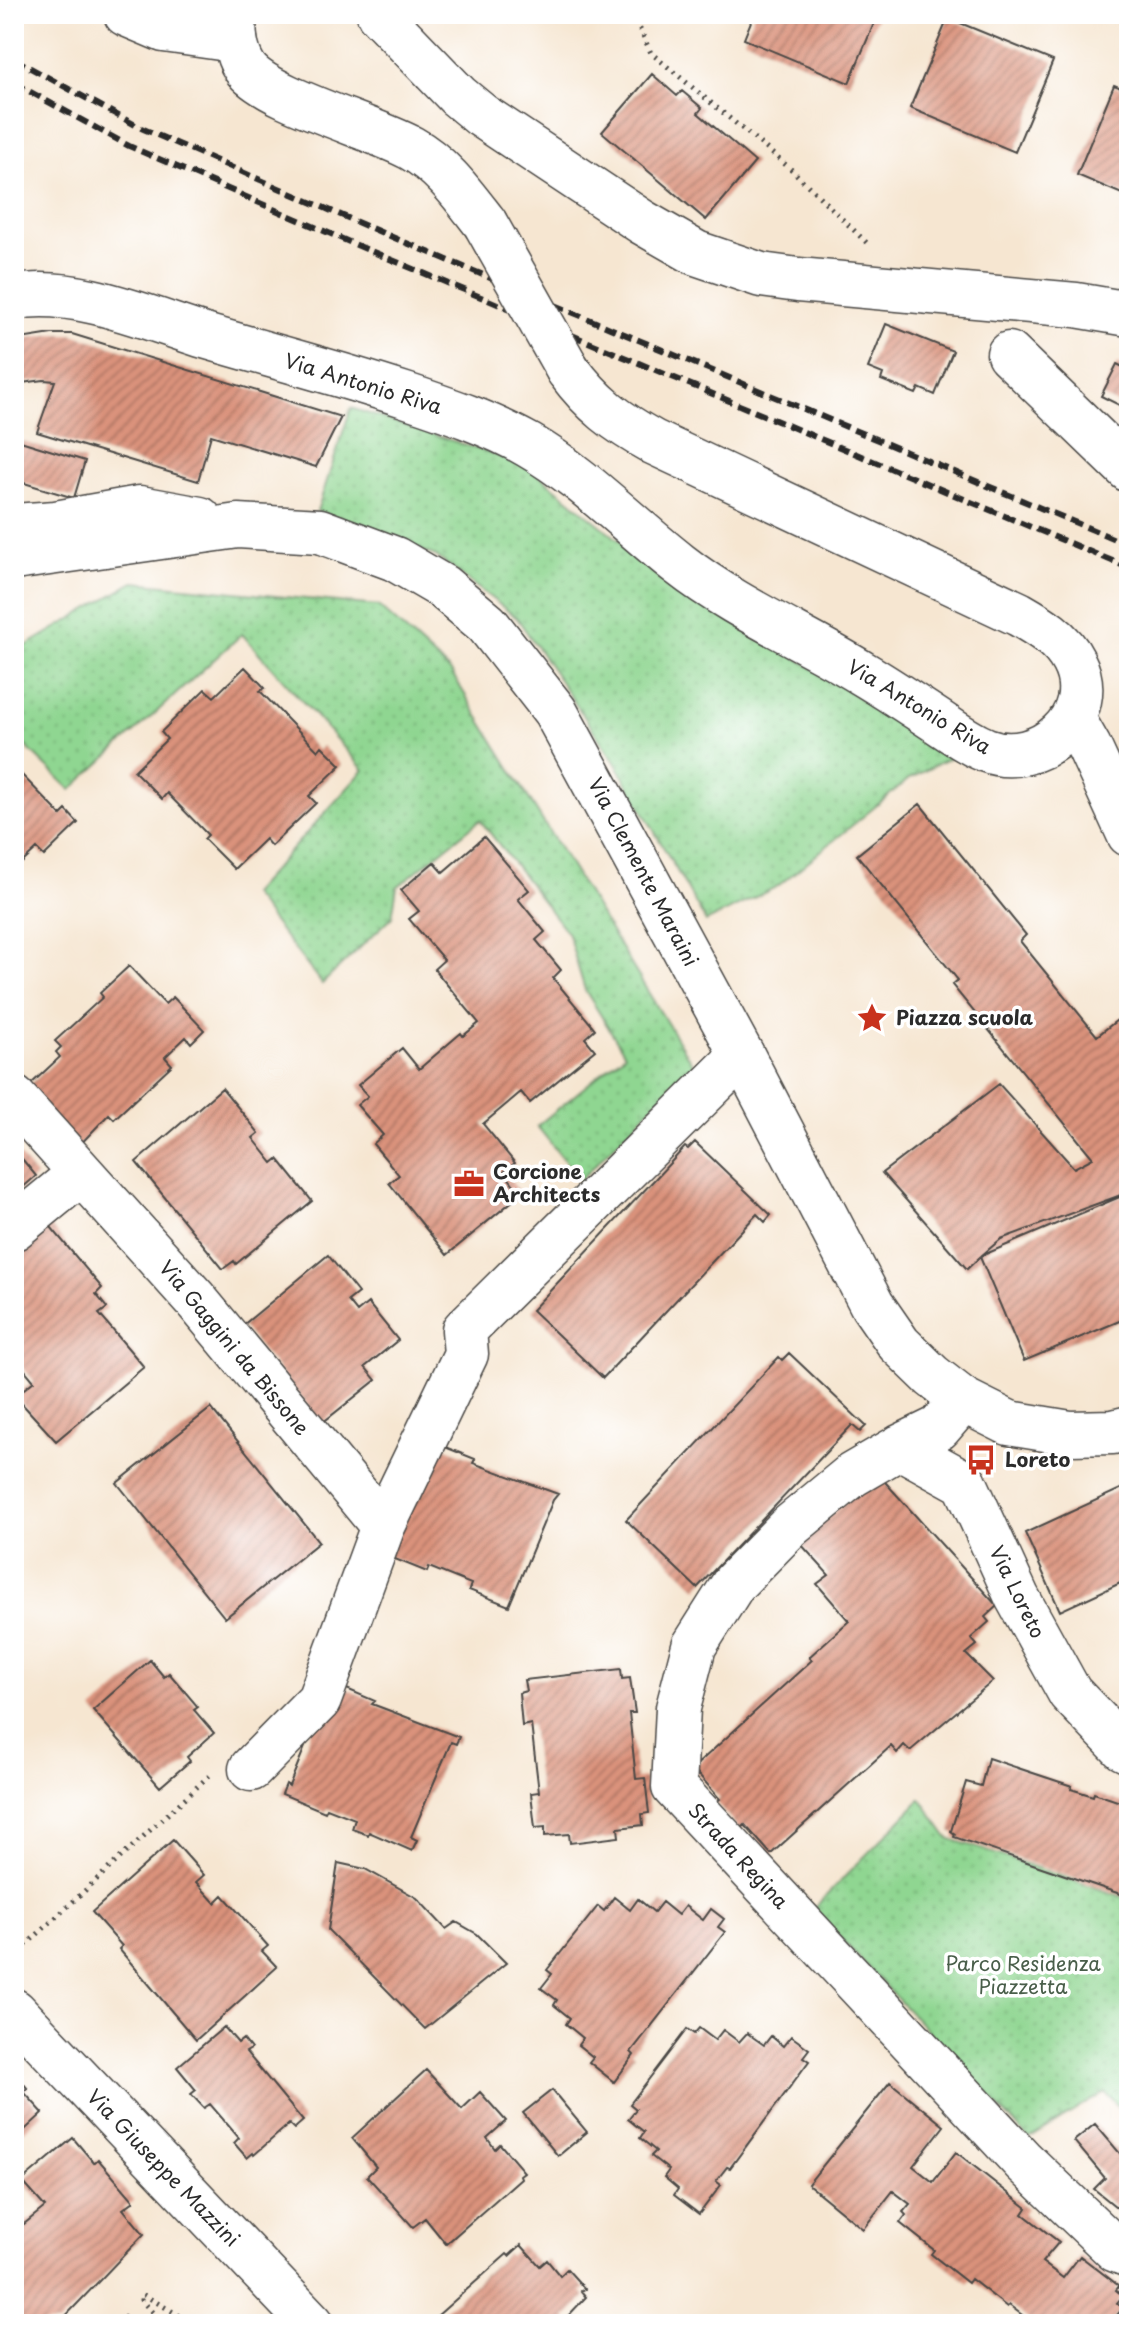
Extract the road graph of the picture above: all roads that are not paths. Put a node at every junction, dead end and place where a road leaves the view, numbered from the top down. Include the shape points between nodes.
1 (126, 14) edge
2 (379, 14) edge
3 (235, 27) edge
4 (14, 298) edge
5 (1129, 314) edge
6 (1009, 354) dead end
7 (1129, 470) edge
8 (14, 526) edge
9 (238, 526) junction
10 (14, 558) edge
11 (1073, 719) junction
12 (1129, 834) edge
13 (742, 1055) junction
14 (14, 1098) edge
15 (81, 1173) junction
16 (14, 1228) edge
17 (963, 1400) junction
18 (1129, 1428) edge
19 (900, 1447) junction
20 (383, 1526) junction
21 (1129, 1751) edge
22 (251, 1769) road end
23 (14, 2011) edge
24 (1129, 2255) edge
25 (312, 2324) edge

1 - 3 main road via 164,30
2 - 5 main road via 481,115 642,222 712,260 798,280
3 - 11 main road, bridge via 244,67 254,77 414,150 461,192 485,223 568,370 618,422 1042,627 1074,663 1079,693
4 - 11 main road, Via Antonio Riva via 53,296 106,306 471,417 555,462 682,567 722,593 860,671 984,750 1021,755 1036,750
6 - 7 main road
8 - 9 main road via 140,508
9 - 10 main road, Via Clemente Maraini
9 - 13 main road, Via Clemente Maraini via 320,531 395,559 443,587 487,624 555,711
11 - 12 main road
13 - 17 main road, Via Clemente Maraini via 872,1305 899,1344
13 - 20 main road via 464,1330 466,1354
14 - 15 main road, Via Gaggini da Bissone
15 - 16 main road
15 - 20 main road, Via Gaggini da Bissone via 195,1299
17 - 18 main road, Via Clemente Maraini via 1028,1428 1070,1433
17 - 19 main road, Strada Regina via 939,1428
19 - 21 main road, Via Loreto via 965,1483 1017,1597 1070,1693
19 - 24 main road, Strada Regina via 852,1475 789,1527 734,1583 694,1646 678,1708 674,1787 1023,2161 1116,2250
20 - 22 main road via 319,1700
23 - 25 main road, Via Giuseppe Mazzini

